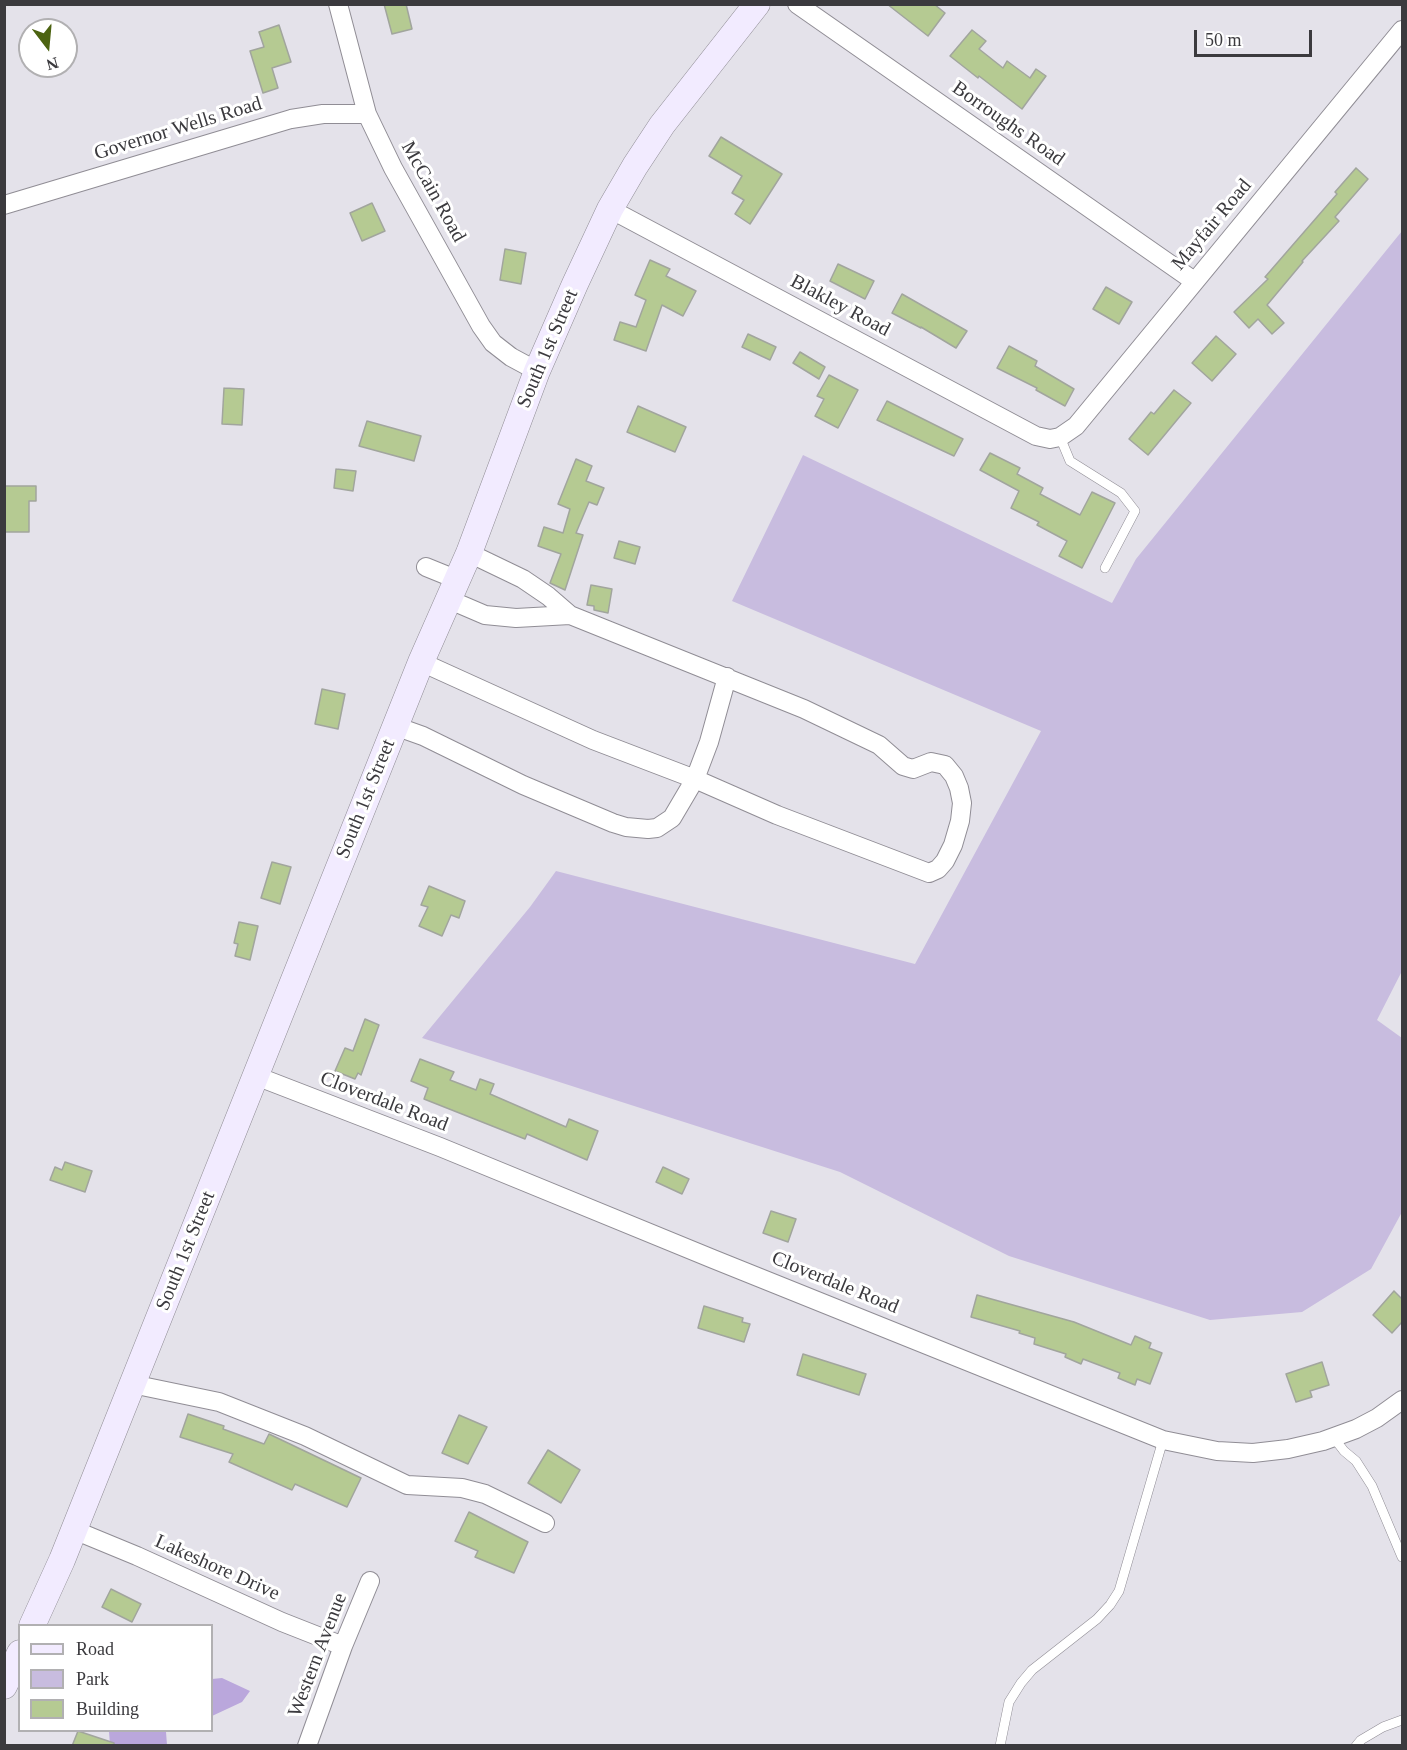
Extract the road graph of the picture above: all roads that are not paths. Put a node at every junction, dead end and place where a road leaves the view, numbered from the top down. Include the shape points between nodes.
1 (338, 4) edge
2 (757, 4) edge
3 (797, 4) edge
4 (1402, 30) edge
5 (367, 114) junction
6 (4, 205) edge
7 (610, 209) junction
8 (1194, 281) junction
9 (537, 371) junction
10 (1055, 438) junction
11 (469, 553) junction
12 (426, 567) dead end
13 (1105, 568) dead end
14 (454, 590) junction
15 (570, 615) junction
16 (421, 662) junction
17 (728, 678) junction
18 (395, 726) junction
19 (695, 779) junction
20 (256, 1076) junction
21 (132, 1384) junction
22 (1402, 1400) edge
23 (1334, 1437) junction
24 (1163, 1440) junction
25 (545, 1523) dead end
26 (74, 1530) junction
27 (1402, 1557) edge
28 (370, 1581) dead end
29 (33, 1624) edge
30 (343, 1646) junction
31 (18, 1657) edge
32 (4, 1686) edge
33 (1402, 1720) edge
34 (307, 1746) edge
35 (1000, 1746) edge
36 (1356, 1746) edge

1 - 5 street, McCain Road
2 - 7 main road, South 1st Street via 662,125
3 - 8 street, Borroughs Road
4 - 8 street, Mayfair Road
5 - 6 street, Governor Wells Road via 291,118
5 - 9 street, McCain Road via 481,326 493,343
7 - 9 main road, South 1st Street
7 - 10 street, Blakley Road via 1036,436
8 - 10 street, Mayfair Road via 1076,426
9 - 11 main road, South 1st Street
10 - 13 lane via 1070,461 1121,493 1135,511
11 - 14 main road, South 1st Street
11 - 15 street via 523,579
12 - 14 street
14 - 15 street via 485,615
14 - 16 main road, South 1st Street
15 - 17 street
16 - 18 main road, South 1st Street
16 - 19 street via 592,740
17 - 19 street
17 - 19 street via 854,733 879,746 903,766 914,769 932,762 945,765 960,788 962,803 954,844 945,861 929,873
18 - 19 street via 626,827 657,828 672,818
18 - 20 main road, South 1st Street
20 - 21 main road, South 1st Street
20 - 24 street, Cloverdale Road
21 - 25 street via 219,1402 305,1436 407,1485 462,1488 485,1494
21 - 26 main road, South 1st Street
22 - 23 street, Cloverdale Road via 1377,1418
23 - 24 street, Cloverdale Road via 1253,1453 1217,1451
23 - 27 lane via 1372,1486
24 - 35 lane via 1119,1591 1097,1619 1021,1683 1009,1702
26 - 29 main road, South 1st Street
26 - 30 street, Lakeshore Drive
28 - 30 street, Western Avenue
30 - 34 street, Western Avenue
31 - 32 main road
33 - 36 lane via 1383,1727

